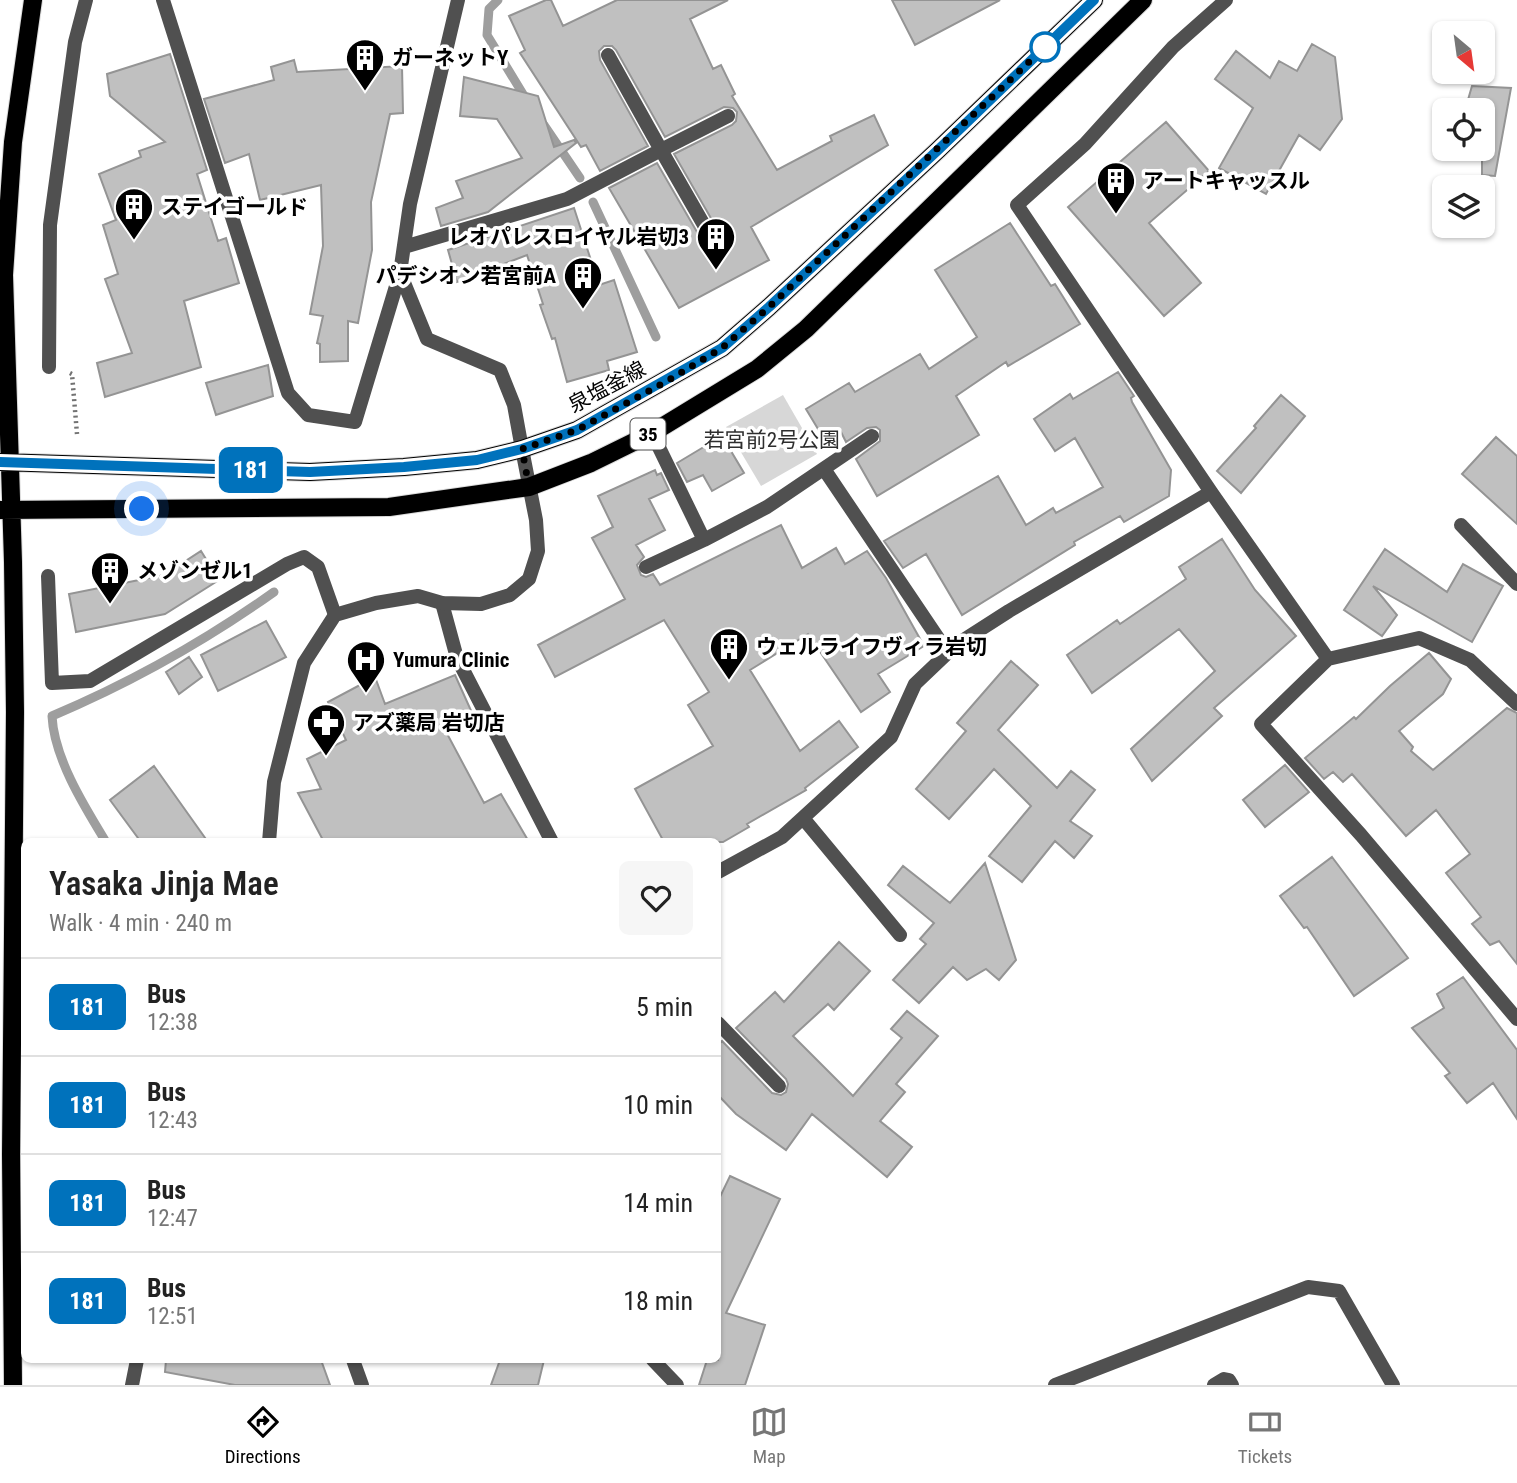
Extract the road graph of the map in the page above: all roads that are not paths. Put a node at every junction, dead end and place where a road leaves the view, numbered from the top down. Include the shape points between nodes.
1 (33, 0) edge
2 (86, 0) edge
3 (163, 0) edge
4 (458, 0) edge
5 (1094, 0) edge
6 (1143, 0) edge
7 (1226, 0) edge
8 (608, 55) dead end
9 (728, 116) dead end
10 (662, 150) junction
11 (712, 239) dead end
12 (404, 247) junction
13 (400, 273) junction
14 (49, 368) dead end
15 (652, 433) junction
16 (872, 436) dead end
17 (522, 449) junction
18 (5, 462) edge
19 (824, 469) junction
20 (529, 487) junction
21 (1211, 492) junction
22 (6, 510) edge
23 (1461, 525) dead end
24 (704, 540) junction
25 (646, 567) dead end
26 (48, 576) dead end
27 (1517, 584) edge
28 (442, 603) junction
29 (335, 615) junction
30 (948, 653) junction
31 (1328, 659) junction
32 (1517, 704) edge
33 (803, 818) junction
34 (269, 838) edge
35 (550, 838) edge
36 (721, 870) edge
37 (900, 935) dead end
38 (1517, 1019) edge
39 (721, 1026) edge
40 (779, 1086) dead end
41 (136, 1363) edge
42 (354, 1363) edge
43 (656, 1363) edge
44 (13, 1385) edge
45 (132, 1385) edge
46 (362, 1385) edge
47 (677, 1385) edge
48 (1055, 1385) edge
49 (1214, 1385) edge
50 (1232, 1385) edge
51 (1393, 1385) edge

1 - 18 main road via 13,142 4,275
2 - 14 street via 75,42 50,225
3 - 13 street via 288,393 308,415 355,422
4 - 12 street
5 - 17 main road, 泉塩釜線 / 35 via 722,348 577,430
6 - 15 main road, 35 via 806,329 757,369
7 - 21 street via 1173,47 1085,144 1017,205
8 - 10 street
9 - 10 street
10 - 11 street
10 - 12 street via 567,199
12 - 13 street
13 - 17 street via 428,339 500,370 514,405
15 - 20 main road, 35
15 - 24 street
16 - 19 street
17 - 18 main road, 泉塩釜線 / 35 via 477,460 310,472
17 - 20 street
18 - 22 main road
19 - 24 street via 767,507
19 - 30 street
20 - 22 main road, 35 via 389,507
20 - 28 street via 538,551 530,579 510,595 481,604
21 - 30 street via 1009,611
21 - 31 street
22 - 44 main road via 15,712
23 - 27 street
24 - 25 street
26 - 29 street via 52,683 90,681 304,557 318,567
28 - 29 street via 418,596
28 - 35 street via 457,658
29 - 34 street via 304,663 274,782
30 - 33 street via 915,684 891,737
31 - 32 street via 1419,638 1470,660
31 - 38 street via 1261,724
33 - 36 street via 782,837
33 - 37 street
39 - 40 street
41 - 45 street
42 - 46 street
43 - 47 street
48 - 51 street via 1308,1287 1339,1290
49 - 50 street via 1224,1379

